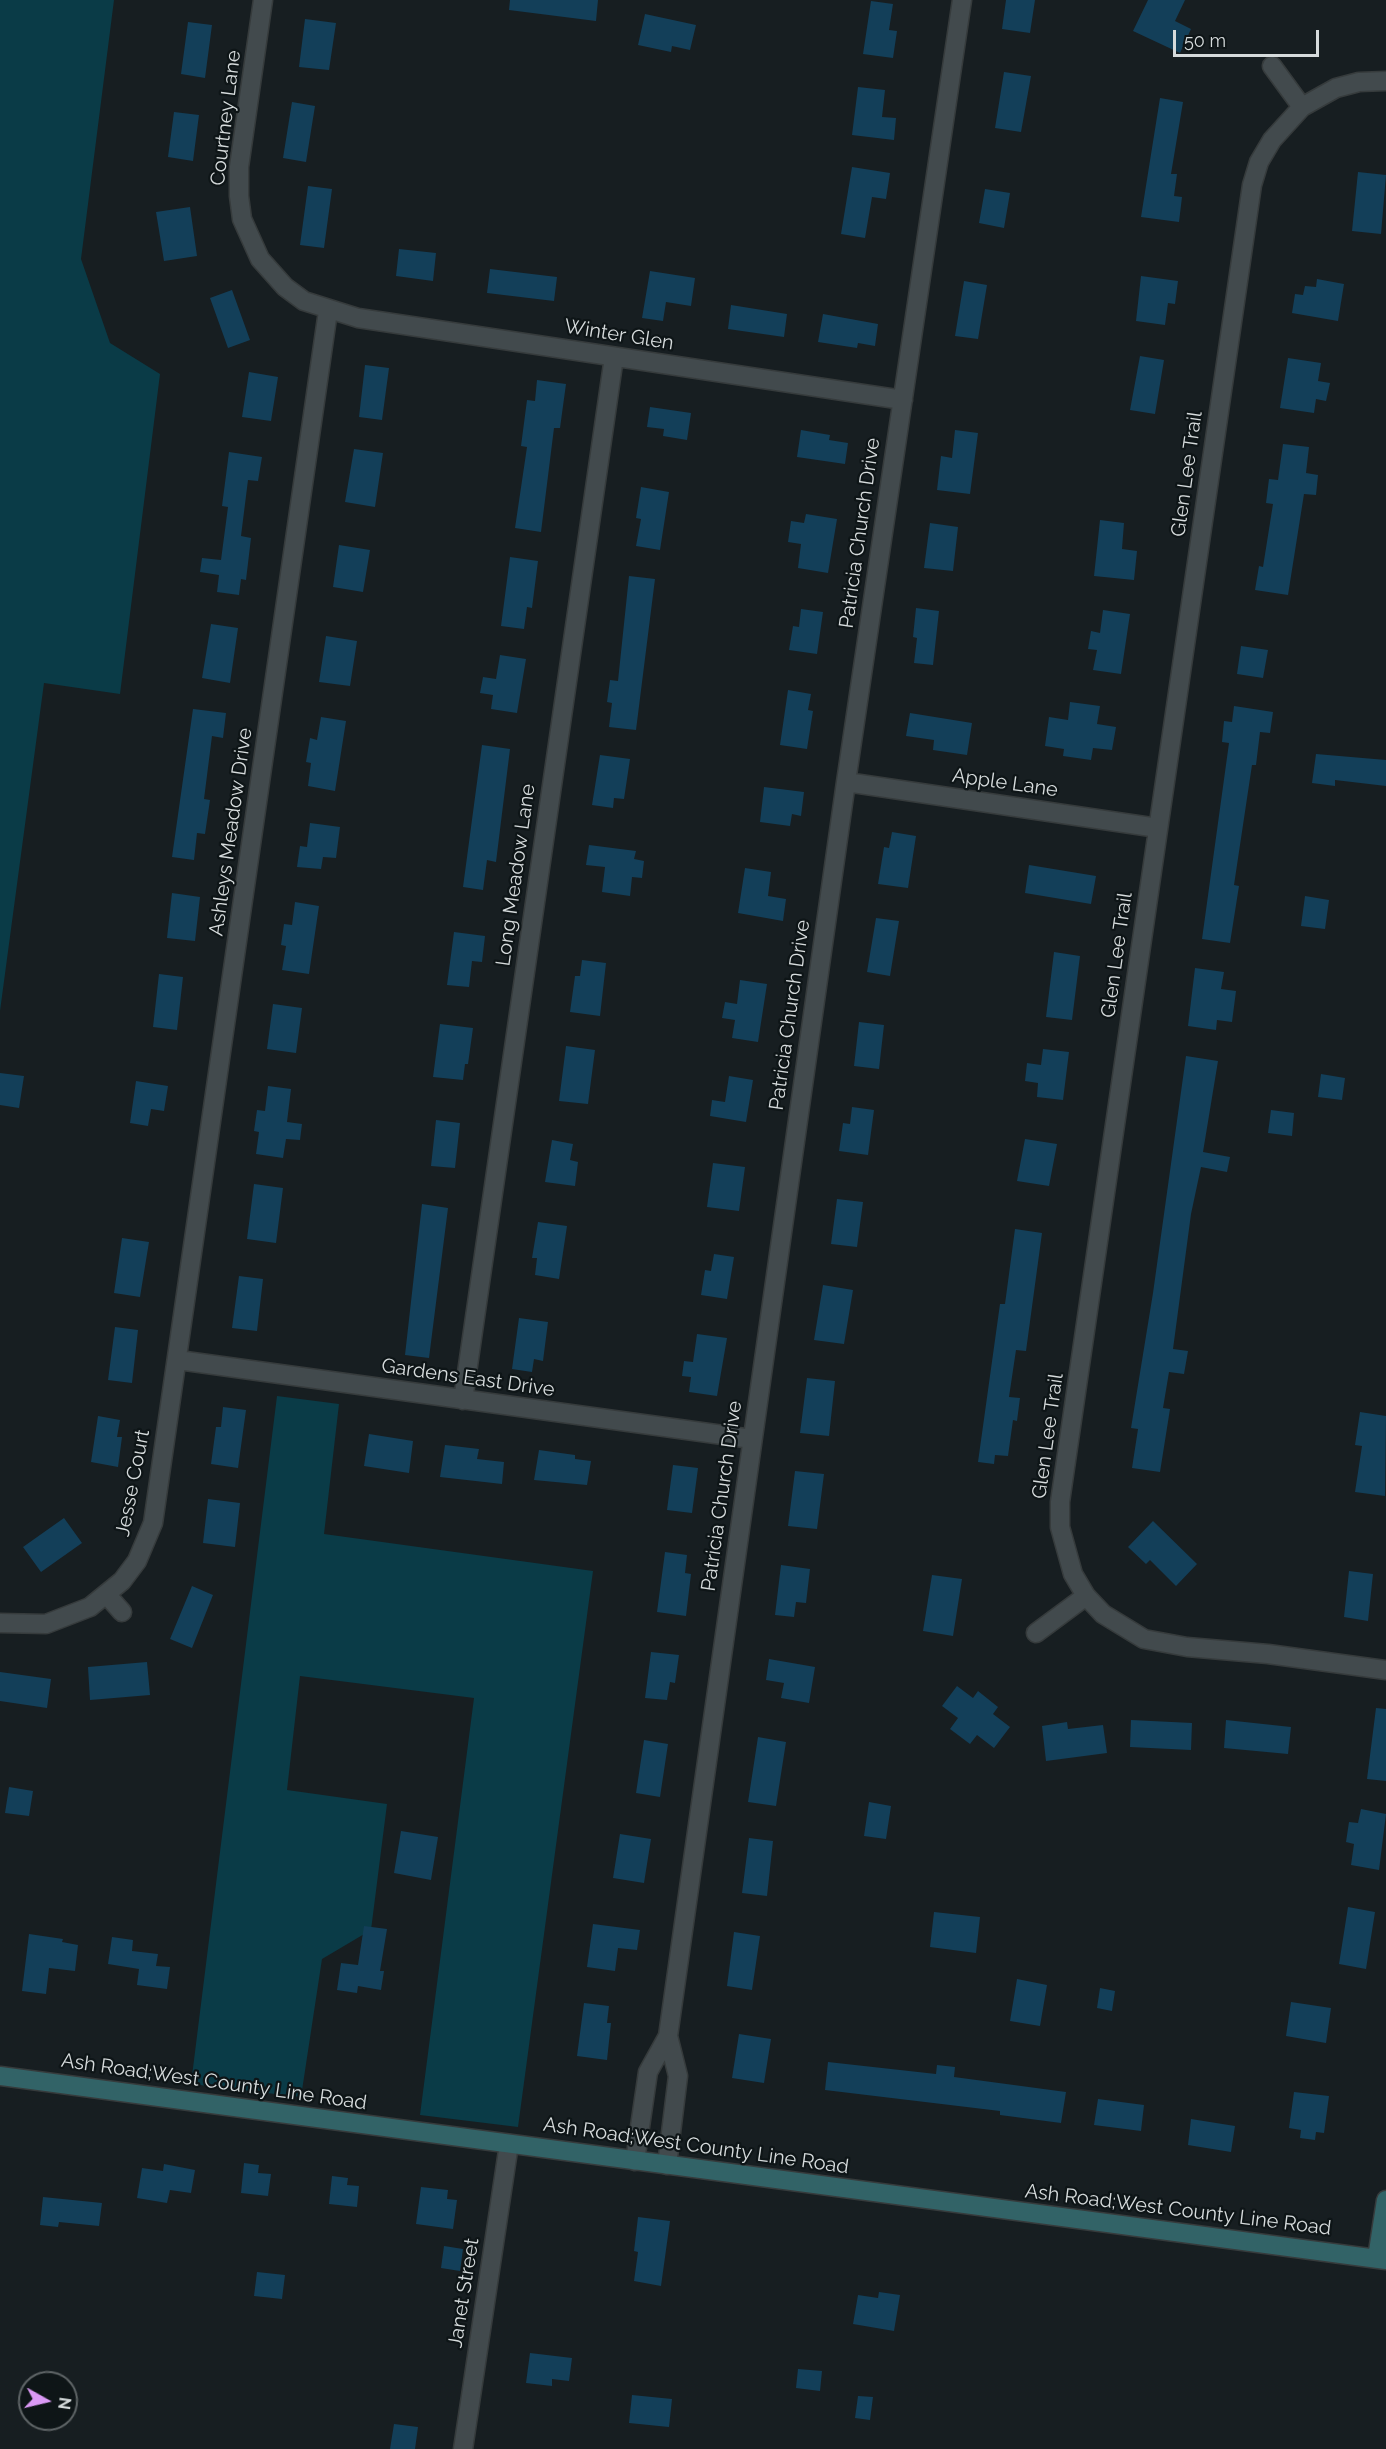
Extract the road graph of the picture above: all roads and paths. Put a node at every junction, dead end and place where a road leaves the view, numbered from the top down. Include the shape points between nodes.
1 (263, 0) edge
2 (962, 0) edge
3 (1272, 66) dead end
4 (1386, 81) edge
5 (1302, 107) junction
6 (328, 311) junction
7 (614, 357) junction
8 (903, 400) junction
9 (846, 782) junction
10 (1158, 828) junction
11 (178, 1360) junction
12 (463, 1400) junction
13 (752, 1439) junction
14 (107, 1595) junction
15 (1086, 1596) junction
16 (122, 1612) dead end
17 (0, 1623) edge
18 (1036, 1633) dead end
19 (1386, 1670) edge
20 (668, 2036) junction
21 (0, 2076) edge
22 (509, 2144) junction
23 (636, 2161) junction
24 (667, 2165) junction
25 (1386, 2200) edge
26 (1382, 2259) edge
27 (463, 2449) edge

1 - 6 street, Courtney Lane via 239,167 242,219 260,259 285,287
2 - 8 street, Patricia Church Drive
3 - 5 street
4 - 5 street, Glen Lee Trail via 1336,88
5 - 10 street, Glen Lee Trail via 1272,140 1252,185
6 - 7 street, Winter Glen
6 - 11 street, Ashleys Meadow Drive
7 - 8 street, Winter Glen
7 - 12 street, Long Meadow Lane
8 - 9 street, Patricia Church Drive
9 - 10 street, Apple Lane
9 - 13 street, Patricia Church Drive
10 - 15 street, Glen Lee Trail via 1060,1502 1065,1551
11 - 12 street, Gardens East Drive
11 - 14 street, Jesse Court via 153,1523 137,1561
12 - 13 street, Gardens East Drive
13 - 20 street, Patricia Church Drive
14 - 16 street
14 - 17 street, Jesse Court via 62,1620 32,1625
15 - 18 street
15 - 19 street, Glen Lee Trail via 1103,1614 1144,1639
20 - 23 street, Patricia Church Drive via 648,2072
20 - 24 street, Patricia Church Drive via 678,2076
21 - 22 main road, Ash Road;West County Line Road
22 - 23 main road, Ash Road;West County Line Road
22 - 27 street, Janet Street
23 - 24 main road, Ash Road;West County Line Road
24 - 26 main road, Ash Road;West County Line Road
25 - 26 main road

